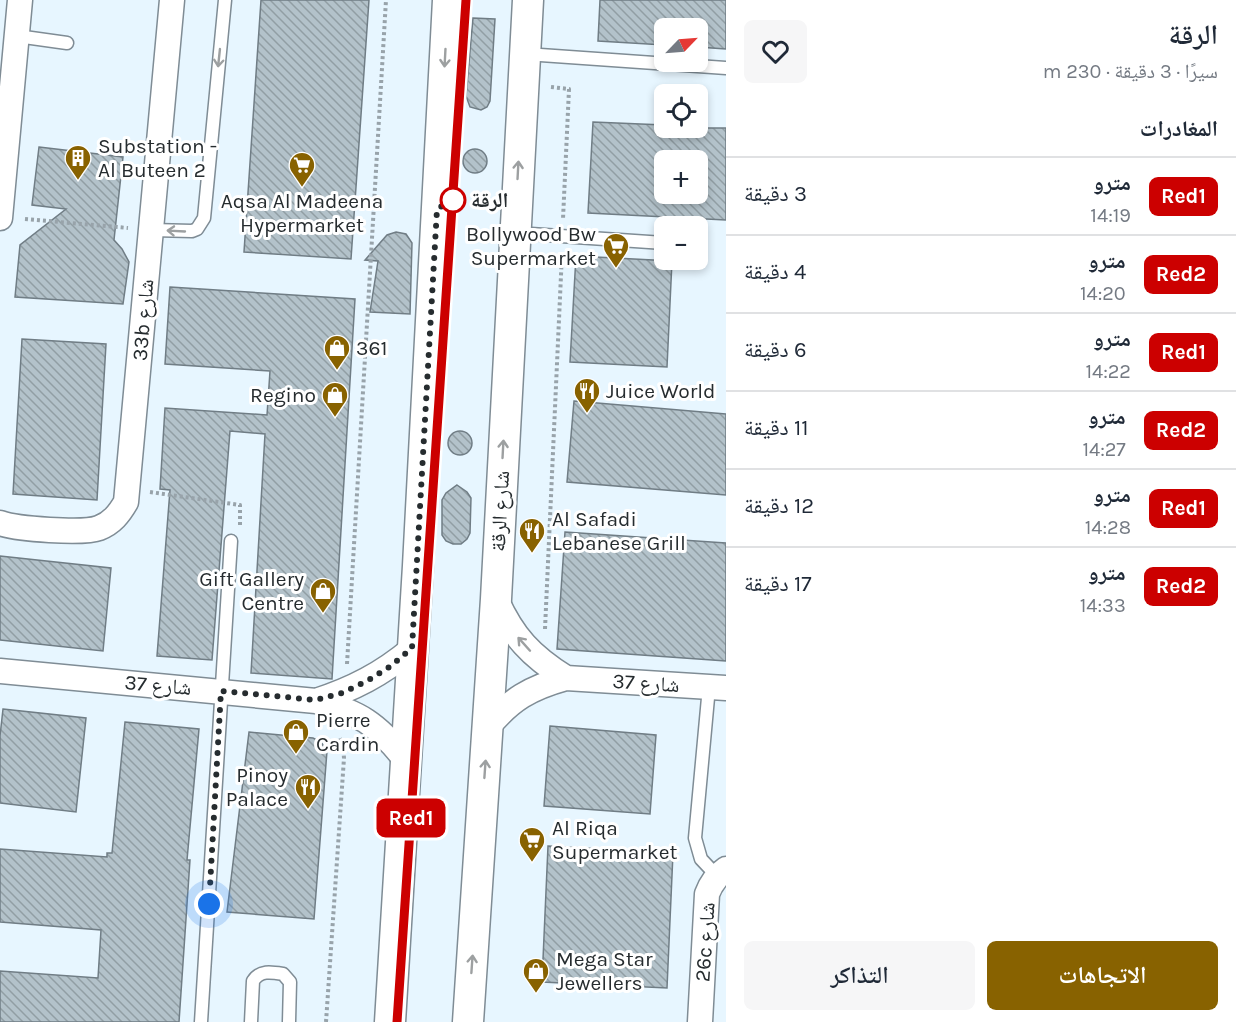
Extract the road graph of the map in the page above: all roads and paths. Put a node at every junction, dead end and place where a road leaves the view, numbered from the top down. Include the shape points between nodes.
1 (21, 0) edge
2 (172, 0) edge
3 (225, 0) edge
4 (386, 0) edge
5 (448, 0) edge
6 (528, 0) edge
7 (17, 36) junction
8 (67, 43) dead end
9 (525, 54) junction
10 (726, 68) edge
11 (569, 89) dead end
12 (0, 213) edge
13 (152, 230) junction
14 (515, 233) junction
15 (562, 236) junction
16 (654, 242) edge
17 (0, 523) edge
18 (231, 541) dead end
19 (496, 599) junction
20 (412, 648) junction
21 (543, 664) junction
22 (347, 666) dead end
23 (0, 671) edge
24 (566, 678) junction
25 (718, 688) edge
26 (221, 691) junction
27 (316, 700) junction
28 (488, 728) junction
29 (331, 731) dead end
30 (405, 759) junction
31 (721, 873) edge
32 (201, 1022) edge
33 (251, 1022) edge
34 (288, 1022) edge
35 (326, 1022) edge
36 (390, 1022) edge
37 (468, 1022) edge
38 (699, 1022) edge

1 - 7 street
2 - 13 street, 33b شارع
3 -> 13 lane via 204,218 192,231
4 - 22 path
5 -> 20 street
6 - 9 street, شارع الرقة
7 - 8 lane
7 - 12 street
9 - 10 lane
14 -> 9 street, شارع الرقة
11 - 15 path
12 - 13 path
13 - 17 street, 33b شارع via 126,502 119,514 97,529 14,527
14 - 15 lane
19 -> 14 street, شارع الرقة
15 - 16 lane
15 - 21 path
18 - 26 lane
21 -> 19 street, شارع 37 via 523,645
19 - 28 street, شارع الرقة
20 - 27 street, شارع 37 via 367,681
20 - 30 street
21 - 24 street, شارع 37
23 - 26 street, شارع 37
24 - 25 street, شارع 37
24 - 28 street, شارع 37 via 521,695
25 - 31 lane via 695,837 702,859
26 - 27 street, شارع 37
26 - 32 lane
27 - 30 street, شارع 37 via 367,720
37 -> 28 street, شارع الرقة
29 - 35 path via 341,737 344,758
30 - 36 street
31 - 38 street, 26c شارع via 710,884 707,894
33 - 34 lane via 253,981 267,972 283,974 290,982

